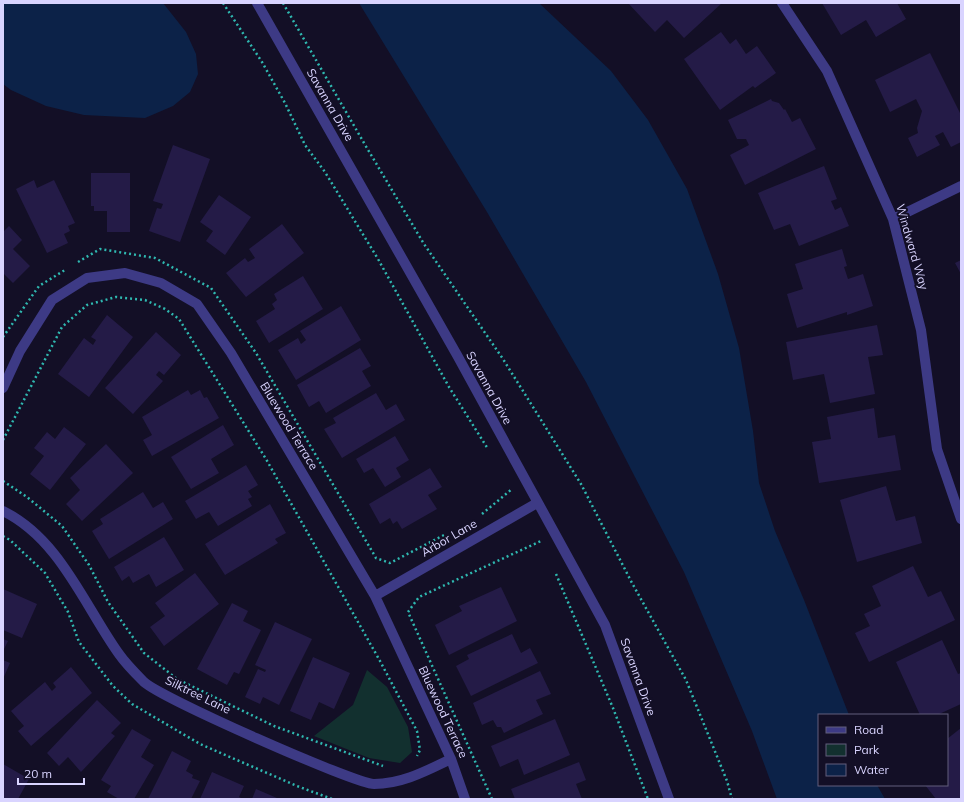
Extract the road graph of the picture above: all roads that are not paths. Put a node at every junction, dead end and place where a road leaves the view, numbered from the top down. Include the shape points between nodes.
1 (257, 3) edge
2 (782, 3) edge
3 (961, 186) edge
4 (893, 219) junction
5 (3, 388) edge
6 (537, 503) junction
7 (958, 504) edge
8 (3, 511) edge
9 (961, 519) edge
10 (375, 596) junction
11 (451, 759) junction
12 (465, 799) edge
13 (669, 799) edge

1 - 6 street, Savanna Drive via 457,355
2 - 4 street, Windward Way via 827,71
3 - 4 street
4 - 7 street, Windward Way via 921,330 937,449
5 - 10 street, Bluewood Terrace via 20,351 52,300 86,278 125,273 161,283 197,304 231,353
6 - 10 street, Arbor Lane
6 - 13 street, Savanna Drive via 605,625
7 - 9 street, Windward Way
8 - 11 street, Silktree Lane via 20,519 54,552 120,655 145,683 176,701 326,768 373,784 409,779
10 - 11 street, Bluewood Terrace
11 - 12 street, Bluewood Terrace

